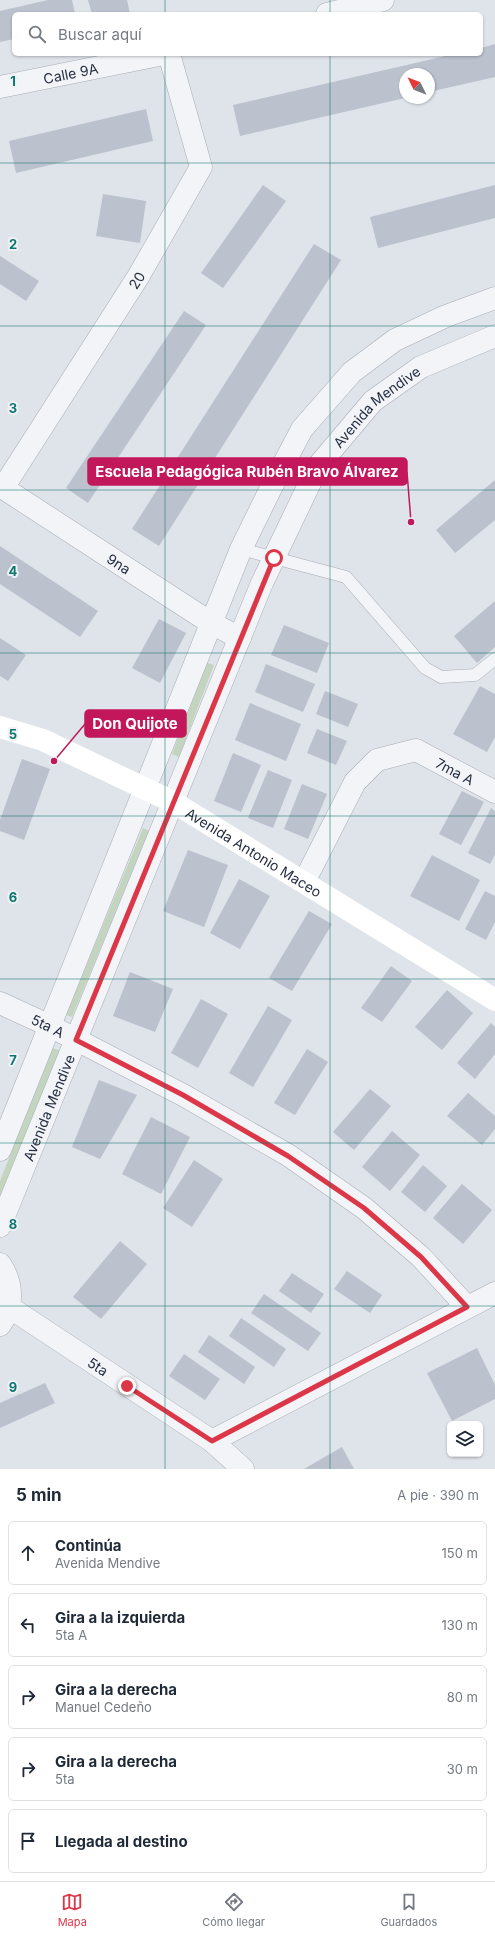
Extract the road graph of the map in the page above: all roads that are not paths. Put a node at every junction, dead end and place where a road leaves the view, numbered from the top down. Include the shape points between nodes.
1 (383, 0) edge
2 (335, 12) edge
3 (154, 56) edge
4 (170, 56) edge
5 (0, 87) edge
6 (495, 298) edge
7 (495, 336) edge
8 (2, 487) edge
9 (241, 549) junction
10 (274, 558) junction
11 (211, 623) junction
12 (240, 638) junction
13 (495, 660) edge
14 (0, 727) edge
15 (144, 788) junction
16 (495, 792) edge
17 (173, 802) junction
18 (304, 882) junction
19 (495, 1000) edge
20 (0, 1003) edge
21 (50, 1026) junction
22 (76, 1040) junction
23 (0, 1150) edge
24 (0, 1226) edge
25 (0, 1264) edge
26 (493, 1291) edge
27 (467, 1307) junction
28 (4, 1316) edge
29 (212, 1441) junction
30 (244, 1469) edge

1 - 2 street
3 - 5 street, Calle 9A
4 - 8 street, 20 via 201,167 138,277
6 - 9 street, Avenida Mendive via 446,316 395,340 352,372 302,429
7 - 10 street, Avenida Mendive via 421,367 373,401 318,466
8 - 11 street, 9na
9 - 10 lane
9 - 11 street, Avenida Mendive
10 - 12 street, Avenida Mendive
10 - 13 lane via 346,577 425,668 441,677 475,675
11 - 12 street, 9na
11 - 15 street, Avenida Mendive
12 - 17 street, Avenida Mendive
14 - 15 main road, Avenida Antonio Maceo via 43,740
15 - 17 main road, Avenida Antonio Maceo
15 - 21 street, Avenida Mendive
16 - 18 street, 7ma A via 416,750 377,760 355,782
17 - 18 main road, Avenida Antonio Maceo
17 - 22 street, Avenida Mendive
18 - 19 main road, Avenida Antonio Maceo
20 - 21 street, 5ta A
21 - 22 street, 5ta A
21 - 23 street, Avenida Mendive
22 - 24 street, Avenida Mendive
22 - 27 street, 5ta A via 183,1095 295,1160 370,1213 421,1257
25 - 28 street via 9,1283 11,1295
26 - 27 street
27 - 29 street
28 - 29 street, 5ta
29 - 30 street, 5ta

